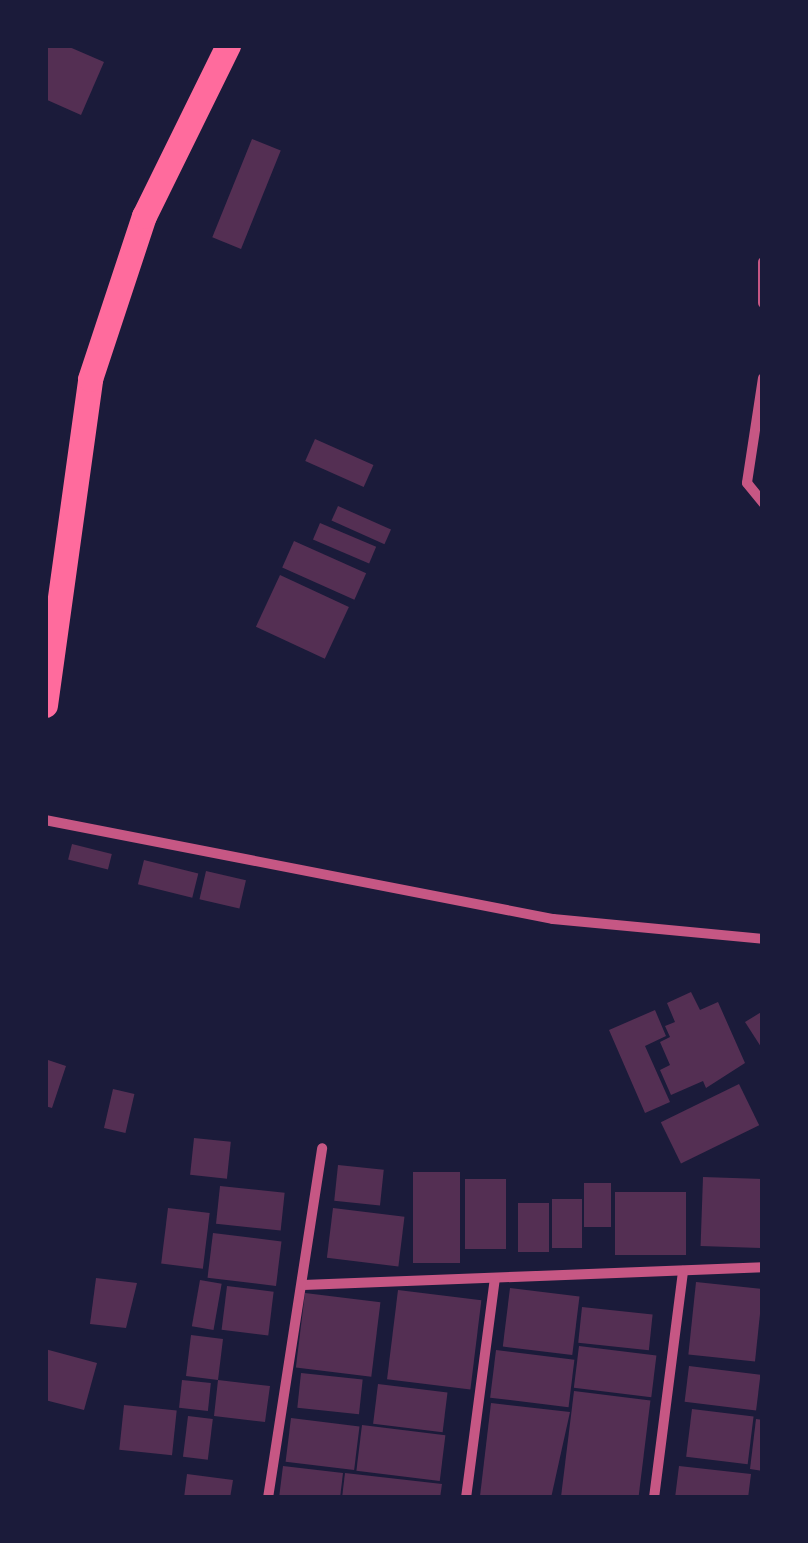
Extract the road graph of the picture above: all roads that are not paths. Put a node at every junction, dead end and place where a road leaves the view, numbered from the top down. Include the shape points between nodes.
1 (228, 45) edge
2 (763, 262) edge
3 (763, 303) edge
4 (763, 378) edge
5 (763, 504) edge
6 (45, 705) edge
7 (45, 820) edge
8 (763, 938) edge
9 (322, 1148) dead end
10 (763, 1267) edge
11 (683, 1270) junction
12 (495, 1278) junction
13 (303, 1285) junction
14 (268, 1498) edge
15 (466, 1498) edge
16 (654, 1498) edge

1 - 6 highway via 144,216 90,379
2 - 3 street
4 - 5 street via 747,484
7 - 8 street via 553,918
9 - 13 street
10 - 11 street
11 - 12 street
11 - 16 street
12 - 13 street
12 - 15 street
13 - 14 street

